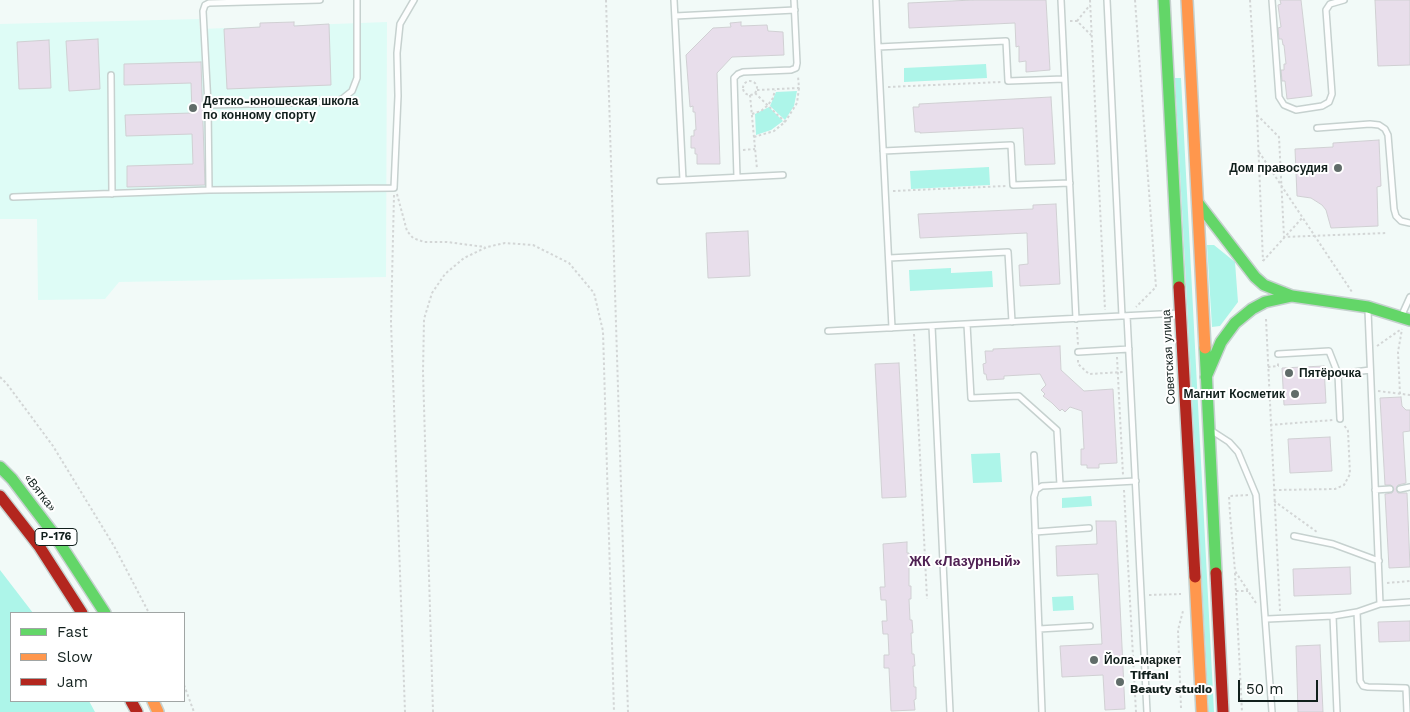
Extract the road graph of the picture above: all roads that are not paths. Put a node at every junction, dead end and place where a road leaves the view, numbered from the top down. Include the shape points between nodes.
1 (320, 0) edge
2 (357, 0) edge
3 (414, 0) edge
4 (674, 0) edge
5 (794, 0) edge
6 (876, 0) edge
7 (1060, 0) edge
8 (1107, 0) edge
9 (1164, 0) edge
10 (1188, 0) edge
11 (1272, 0) edge
12 (1344, 0) edge
13 (795, 10) junction
14 (675, 16) junction
15 (878, 47) junction
16 (1191, 62) junction
17 (1167, 63) junction
18 (110, 75) dead end
19 (1064, 79) junction
20 (208, 105) junction
21 (1317, 128) dead end
22 (883, 151) junction
23 (784, 175) dead end
24 (737, 177) junction
25 (683, 180) junction
26 (660, 181) dead end
27 (1070, 183) junction
28 (208, 190) junction
29 (112, 194) junction
30 (13, 197) dead end
31 (1198, 203) junction
32 (1410, 223) edge
33 (889, 258) junction
34 (1292, 296) junction
35 (1409, 300) edge
36 (1363, 306) junction
37 (1181, 313) junction
38 (1125, 316) junction
39 (1076, 318) junction
40 (1405, 319) edge
41 (1012, 322) junction
42 (967, 324) junction
43 (932, 326) junction
44 (892, 328) junction
45 (828, 330) dead end
46 (1129, 349) junction
47 (1078, 352) road end
48 (1278, 354) road end
49 (1370, 370) junction
50 (1338, 374) junction
51 (1206, 377) junction
52 (1340, 419) road end
53 (1209, 430) junction
54 (1034, 455) dead end
55 (0, 467) edge
56 (1136, 481) junction
57 (1060, 485) junction
58 (1410, 487) edge
59 (1400, 489) dead end
60 (1036, 490) junction
61 (1376, 490) junction
62 (1390, 490) dead end
63 (0, 496) edge
64 (1089, 528) dead end
65 (1035, 532) junction
66 (1294, 536) dead end
67 (1379, 561) junction
68 (1410, 602) edge
69 (1380, 604) junction
70 (81, 612) edge
71 (104, 612) edge
72 (1357, 612) junction
73 (1333, 616) junction
74 (1267, 619) junction
75 (1090, 626) dead end
76 (1039, 629) junction
77 (950, 712) edge
78 (1042, 712) edge
79 (1147, 712) edge
80 (1202, 712) edge
81 (1223, 712) edge
82 (1272, 712) edge
83 (1338, 712) edge
84 (1407, 712) edge

1 - 20 lane via 205,5
2 - 20 lane via 357,78 352,91 342,99 331,102
3 - 28 lane via 400,24 394,188
4 - 14 lane
5 - 13 lane
6 - 15 lane
7 - 19 lane
8 - 38 lane
9 - 17 main road, Советская улица
10 - 16 main road
11 - 12 lane via 1279,97 1284,105 1296,110 1329,102 1332,94 1326,10 1330,4
13 - 14 lane
13 - 24 lane via 796,68 743,72 733,82
14 - 25 lane
15 - 19 lane via 1006,41 1008,81
15 - 22 lane
16 - 17 main road
16 - 31 main road
17 - 37 main road, Советская улица
18 - 29 lane
19 - 27 lane
20 - 28 lane
21 - 32 lane via 1370,124 1385,129 1394,210 1401,221
22 - 27 lane via 1011,144 1013,185
22 - 33 lane
23 - 24 lane
24 - 25 lane
25 - 26 lane
27 - 39 lane
28 - 29 lane
29 - 30 lane
31 - 34 main road via 1255,277
31 - 51 main road
33 - 41 lane via 1008,252
33 - 44 lane
34 - 36 main road
34 - 51 main road via 1265,302 1236,323 1222,342
35 - 40 lane
36 - 40 main road
36 - 49 lane
37 - 38 lane
37 - 80 main road, Советская улица
38 - 39 lane
38 - 46 lane
39 - 41 lane
41 - 42 lane
42 - 43 lane
42 - 57 lane via 971,398 1019,396 1057,430
43 - 44 lane
43 - 77 lane
44 - 45 lane
46 - 47 lane
46 - 56 lane
48 - 50 lane via 1329,351
49 - 50 lane
49 - 61 lane
50 - 52 lane
51 - 53 main road
53 - 74 lane via 1229,442 1238,452 1256,495
53 - 81 main road
54 - 60 lane
55 - 71 main road, «Вятка» / Р-176 via 53,533
56 - 57 lane
56 - 79 lane
57 - 60 lane via 1042,486
58 - 59 lane
60 - 65 lane
61 - 62 lane
61 - 67 lane
63 - 70 main road, Р-176 via 39,546
64 - 65 lane
65 - 76 lane
66 - 67 lane via 1333,544
67 - 69 lane
68 - 69 lane
69 - 72 lane
72 - 73 lane
72 - 84 lane via 1362,686 1406,688
73 - 74 lane
73 - 83 lane
74 - 82 lane
75 - 76 lane
76 - 78 lane

